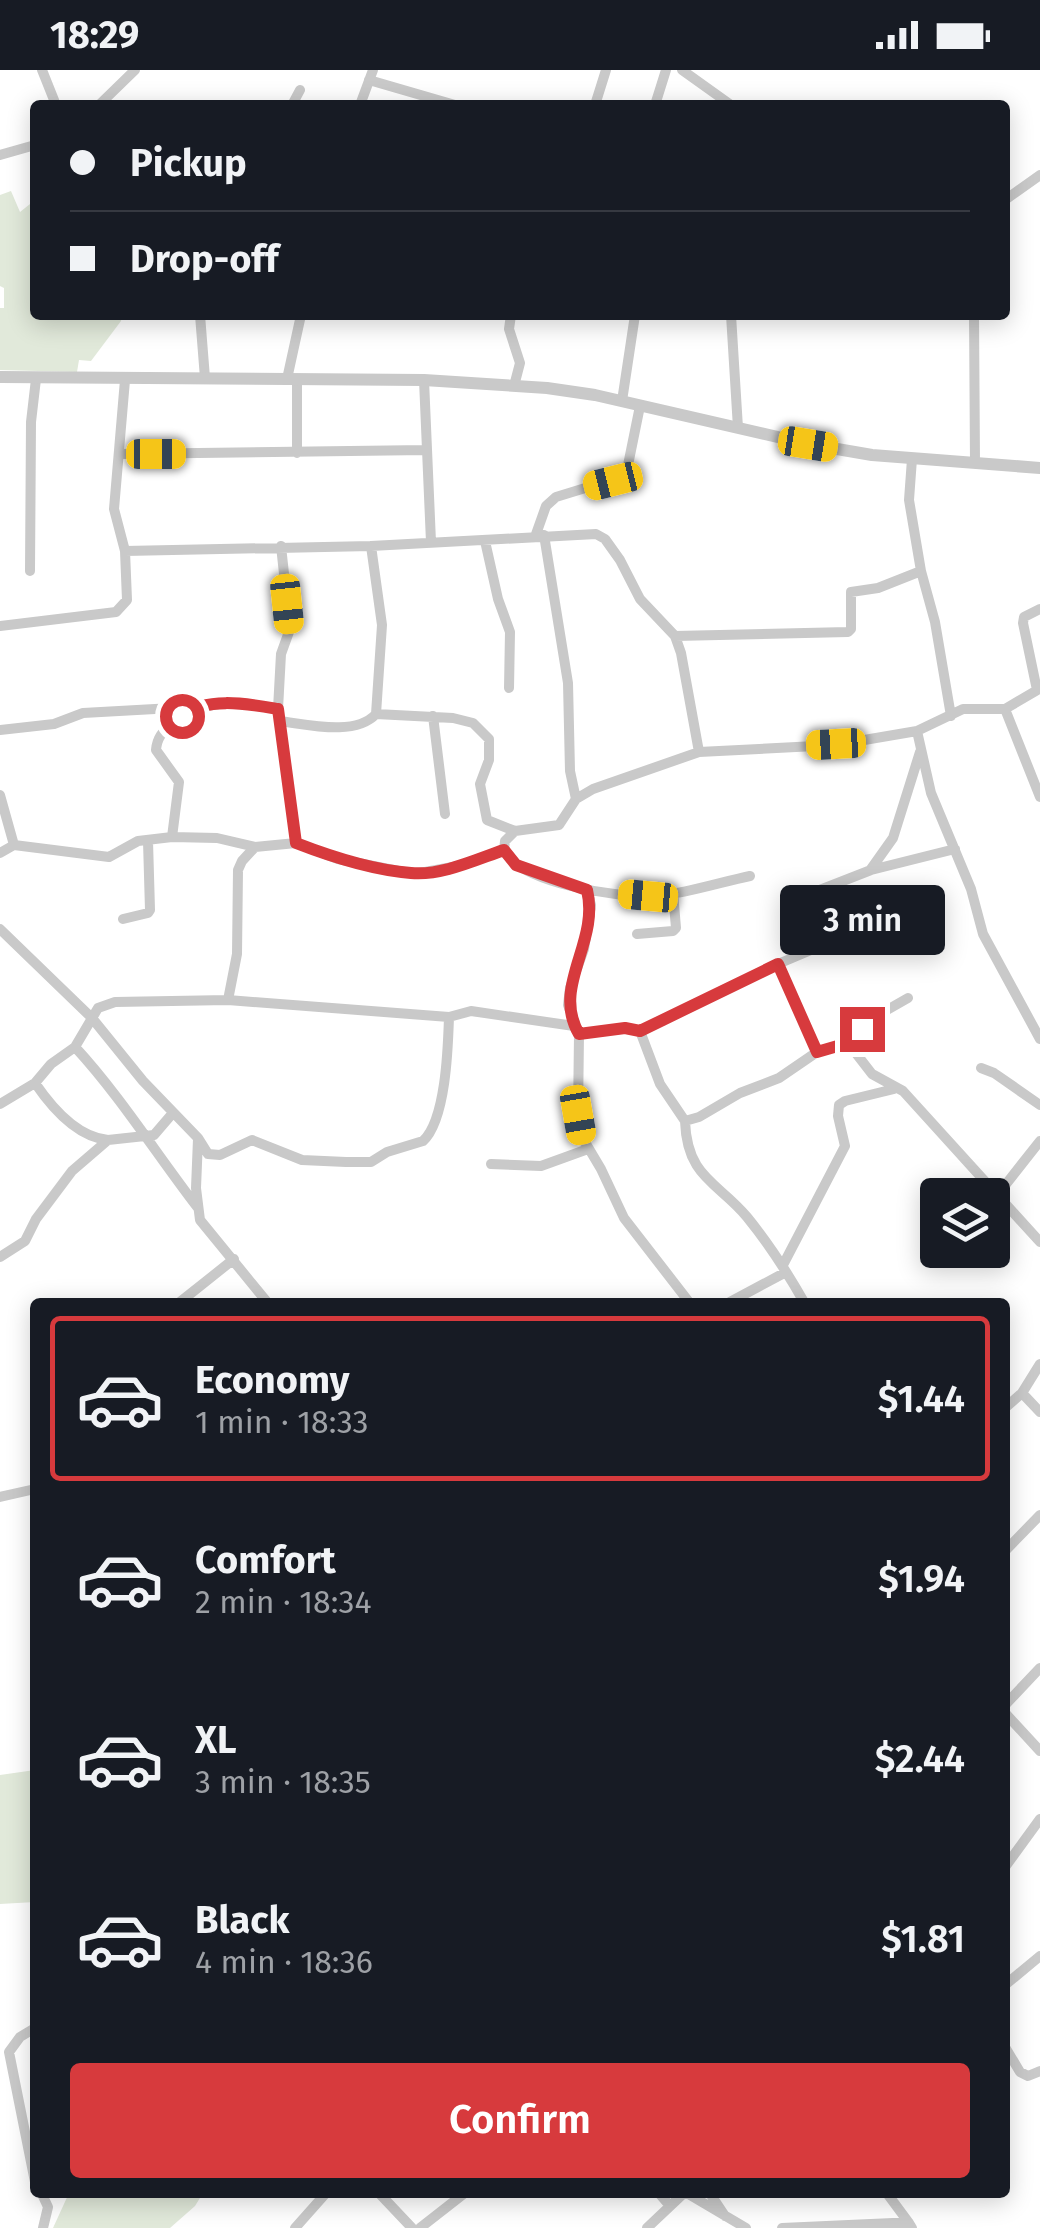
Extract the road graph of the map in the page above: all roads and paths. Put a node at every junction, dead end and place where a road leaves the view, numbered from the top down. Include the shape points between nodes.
1 (42, 70) edge
2 (135, 70) edge
3 (606, 70) edge
4 (666, 70) edge
5 (682, 70) edge
6 (371, 75) edge
7 (300, 90) dead end
8 (54, 100) edge
9 (104, 100) edge
10 (295, 100) edge
11 (362, 100) edge
12 (441, 100) edge
13 (596, 100) edge
14 (656, 100) edge
15 (723, 100) edge
16 (30, 146) edge
17 (0, 155) edge
18 (1040, 175) edge
19 (1010, 196) edge
20 (200, 320) edge
21 (300, 320) edge
22 (510, 320) edge
23 (634, 320) edge
24 (732, 320) edge
25 (974, 320) edge
26 (0, 377) edge
27 (205, 378) junction
28 (36, 379) junction
29 (292, 379) junction
30 (126, 380) junction
31 (424, 380) junction
32 (514, 386) junction
33 (622, 402) junction
34 (640, 406) junction
35 (738, 428) junction
36 (426, 450) junction
37 (297, 453) junction
38 (121, 454) junction
39 (912, 459) junction
40 (975, 463) junction
41 (1040, 468) edge
42 (539, 536) junction
43 (485, 540) junction
44 (431, 542) junction
45 (281, 546) junction
46 (370, 546) junction
47 (125, 550) junction
48 (30, 571) dead end
49 (921, 571) junction
50 (1040, 609) edge
51 (0, 626) edge
52 (675, 636) junction
53 (510, 688) dead end
54 (1038, 689) edge
55 (194, 707) junction
56 (1005, 709) junction
57 (376, 714) junction
58 (278, 715) junction
59 (433, 716) junction
60 (950, 716) junction
61 (0, 730) edge
62 (916, 731) junction
63 (921, 749) junction
64 (699, 752) junction
65 (0, 795) edge
66 (1040, 796) edge
67 (576, 800) junction
68 (445, 814) dead end
69 (515, 831) junction
70 (172, 837) junction
71 (148, 841) junction
72 (296, 843) junction
73 (14, 845) junction
74 (255, 847) junction
75 (504, 850) junction
76 (955, 850) junction
77 (0, 853) edge
78 (870, 870) junction
79 (750, 876) dead end
80 (587, 890) junction
81 (674, 892) junction
82 (123, 919) dead end
83 (0, 929) edge
84 (637, 934) dead end
85 (778, 964) junction
86 (908, 998) dead end
87 (228, 1000) junction
88 (449, 1017) junction
89 (92, 1018) junction
90 (576, 1030) junction
91 (640, 1031) junction
92 (1040, 1039) edge
93 (848, 1043) junction
94 (75, 1047) junction
95 (817, 1052) junction
96 (981, 1068) dead end
97 (35, 1083) junction
98 (894, 1089) junction
99 (0, 1104) edge
100 (1040, 1105) edge
101 (172, 1114) junction
102 (685, 1122) junction
103 (142, 1136) junction
104 (198, 1138) junction
105 (108, 1140) junction
106 (1040, 1142) edge
107 (588, 1149) junction
108 (490, 1164) dead end
109 (985, 1178) edge
110 (1010, 1179) edge
111 (1010, 1206) edge
112 (198, 1208) junction
113 (1040, 1242) edge
114 (0, 1258) edge
115 (234, 1259) junction
116 (784, 1268) junction
117 (185, 1298) edge
118 (264, 1298) edge
119 (686, 1298) edge
120 (737, 1298) edge
121 (802, 1298) edge
122 (1040, 1364) edge
123 (1022, 1393) junction
124 (1010, 1404) edge
125 (1040, 1412) edge
126 (30, 1490) edge
127 (0, 1497) edge
128 (1040, 1516) edge
129 (1010, 1546) edge
130 (1040, 1668) edge
131 (1010, 1700) edge
132 (1010, 1718) edge
133 (1040, 1750) edge
134 (1040, 1819) edge
135 (1010, 1860) edge
136 (1040, 1956) edge
137 (1010, 1981) edge
138 (30, 2031) edge
139 (1010, 2055) edge
140 (1040, 2071) edge
141 (30, 2157) edge
142 (44, 2198) edge
143 (322, 2198) edge
144 (384, 2198) edge
145 (458, 2198) edge
146 (663, 2198) edge
147 (679, 2198) edge
148 (695, 2198) edge
149 (713, 2198) edge
150 (890, 2198) edge
151 (670, 2206) junction
152 (726, 2218) junction
153 (911, 2226) edge
154 (850, 2227) edge
155 (43, 2228) edge
156 (295, 2228) edge
157 (412, 2228) edge
158 (420, 2228) edge
159 (647, 2228) edge
160 (746, 2228) edge
161 (782, 2228) edge

1 - 8 street
2 - 9 street
3 - 13 street
4 - 14 street
5 - 15 street
6 - 11 street
6 - 12 street
7 - 10 street
16 - 17 street
18 - 19 street
20 - 27 street
21 - 29 street
22 - 32 street via 520,363
23 - 33 street
24 - 35 street
25 - 40 street
26 - 28 street
27 - 29 street
27 - 30 street
28 - 30 street
28 - 48 street
29 - 31 street
29 - 37 street
30 - 38 street
31 - 32 street
31 - 36 street
32 - 33 street
33 - 34 street
34 - 35 street
34 - 42 street via 627,470 556,497 546,506
35 - 39 street
36 - 37 street
36 - 44 street
37 - 38 street
38 - 47 street via 114,509
39 - 40 street
39 - 49 street via 909,500
40 - 41 street
42 - 43 street
42 - 52 street via 605,539 640,599
42 - 67 street via 568,683
43 - 44 street
43 - 53 street via 510,632
44 - 46 street
45 - 46 street
45 - 47 street
45 - 58 street via 290,629 281,654
46 - 57 street via 382,624
47 - 51 street via 127,600 116,612
49 - 52 street via 851,592 848,632
49 - 60 street
50 - 54 street via 1023,624
52 - 64 street
54 - 56 street
55 - 58 street via 234,702
55 - 61 street via 82,712 54,724
55 - 70 street via 157,740 159,759 178,782
56 - 60 street via 963,709
56 - 66 street
57 - 58 street via 346,726
57 - 59 street
58 - 72 street
59 - 68 street
59 - 69 street via 473,724 489,740 480,784 487,820
60 - 62 street
62 - 63 street
62 - 64 street via 836,744
63 - 76 street
63 - 78 street via 893,838
64 - 67 street
65 - 73 street
67 - 69 street via 559,825
69 - 75 street
70 - 71 street
70 - 74 street
71 - 73 street via 109,857
71 - 82 street via 150,910
72 - 74 street
72 - 75 street via 414,874
73 - 77 street
74 - 87 street via 238,870 237,954
75 - 80 street via 516,865
76 - 78 street
76 - 92 street via 983,934
78 - 85 street via 807,896 802,904 811,950
79 - 81 street
80 - 81 street
80 - 90 street via 584,949 568,1005
81 - 84 street via 674,931
83 - 89 street
85 - 91 street
85 - 95 street
86 - 93 street
87 - 88 street
87 - 89 street via 114,1002
88 - 90 street via 471,1011
88 - 104 street via 444,1082 423,1141 371,1162 346,1162 302,1160 252,1140 208,1154
89 - 94 street
89 - 101 street
90 - 91 street
90 - 107 street via 578,1115
91 - 102 street via 660,1084
93 - 95 street
93 - 98 street
94 - 97 street
94 - 103 street
95 - 102 street via 779,1078
96 - 100 street
97 - 99 street
97 - 105 street via 83,1134
98 - 109 street
98 - 116 street via 839,1106 845,1146
101 - 103 street via 154,1134
101 - 104 street
102 - 116 street via 703,1177 736,1204
103 - 105 street
103 - 112 street
104 - 112 street
105 - 114 street via 72,1171 25,1241
106 - 110 street
107 - 108 street via 542,1166
107 - 119 street via 624,1218
111 - 113 street
112 - 115 street via 200,1220
115 - 117 street
115 - 118 street
116 - 120 street
116 - 121 street
122 - 123 street
123 - 124 street
123 - 125 street
126 - 127 street
128 - 129 street
130 - 131 street
132 - 133 street
134 - 135 street
136 - 137 street
138 - 141 street via 9,2052
139 - 140 street via 1020,2072
142 - 155 street
143 - 156 street
144 - 157 street
145 - 158 street
146 - 151 street
147 - 151 street
148 - 152 street
149 - 152 street
150 - 153 street
151 - 159 street
152 - 160 street
153 - 154 street
154 - 161 street

